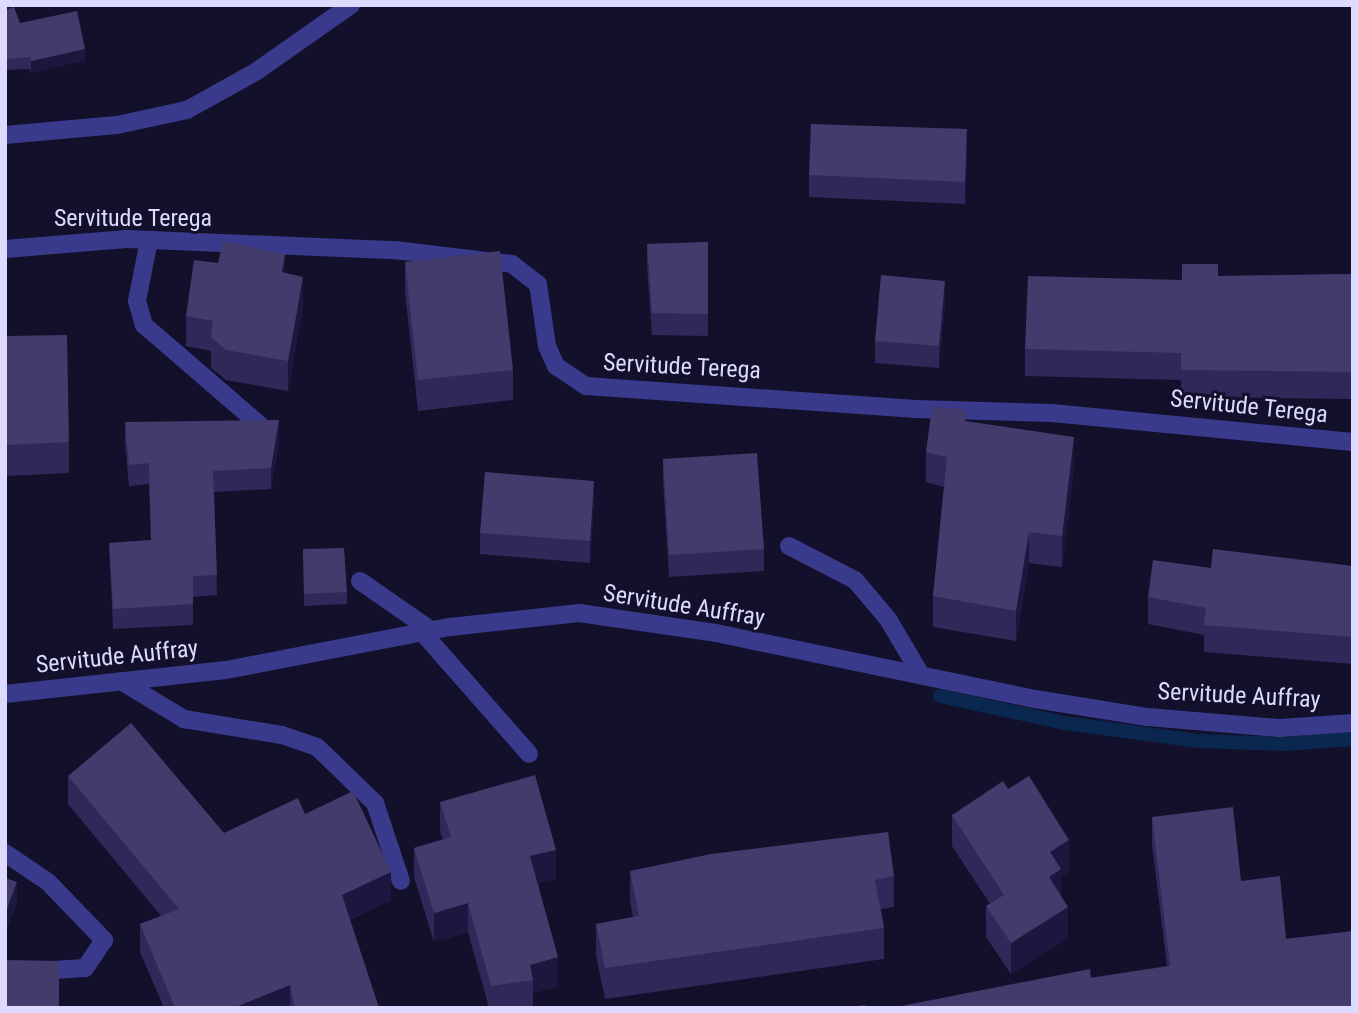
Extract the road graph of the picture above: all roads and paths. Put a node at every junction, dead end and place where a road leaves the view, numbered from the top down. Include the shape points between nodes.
1 (351, 5) edge
2 (5, 135) edge
3 (149, 240) junction
4 (5, 249) edge
5 (261, 426) edge
6 (1353, 442) edge
7 (789, 546) dead end
8 (360, 581) dead end
9 (427, 631) junction
10 (921, 675) junction
11 (121, 681) junction
12 (5, 694) edge
13 (1353, 723) edge
14 (529, 754) dead end
15 (5, 853) edge
16 (401, 881) dead end
17 (5, 973) edge

1 - 2 street via 257,71 187,110 117,125
3 - 4 street, Servitude Terega
3 - 5 street via 137,301 144,326
3 - 6 street, Servitude Terega via 395,250 512,264 538,284 547,346 556,366 586,386 916,409 1052,413
7 - 10 street via 855,580 888,619
8 - 9 street
9 - 10 street, Servitude Auffray via 579,613 716,633
9 - 11 street, Servitude Auffray via 240,668
9 - 14 street
10 - 13 street, Servitude Auffray via 1148,717 1280,728
11 - 12 street, Servitude Auffray
11 - 16 street via 184,719 282,735 317,747 375,803
15 - 17 street via 48,882 104,940 85,968

